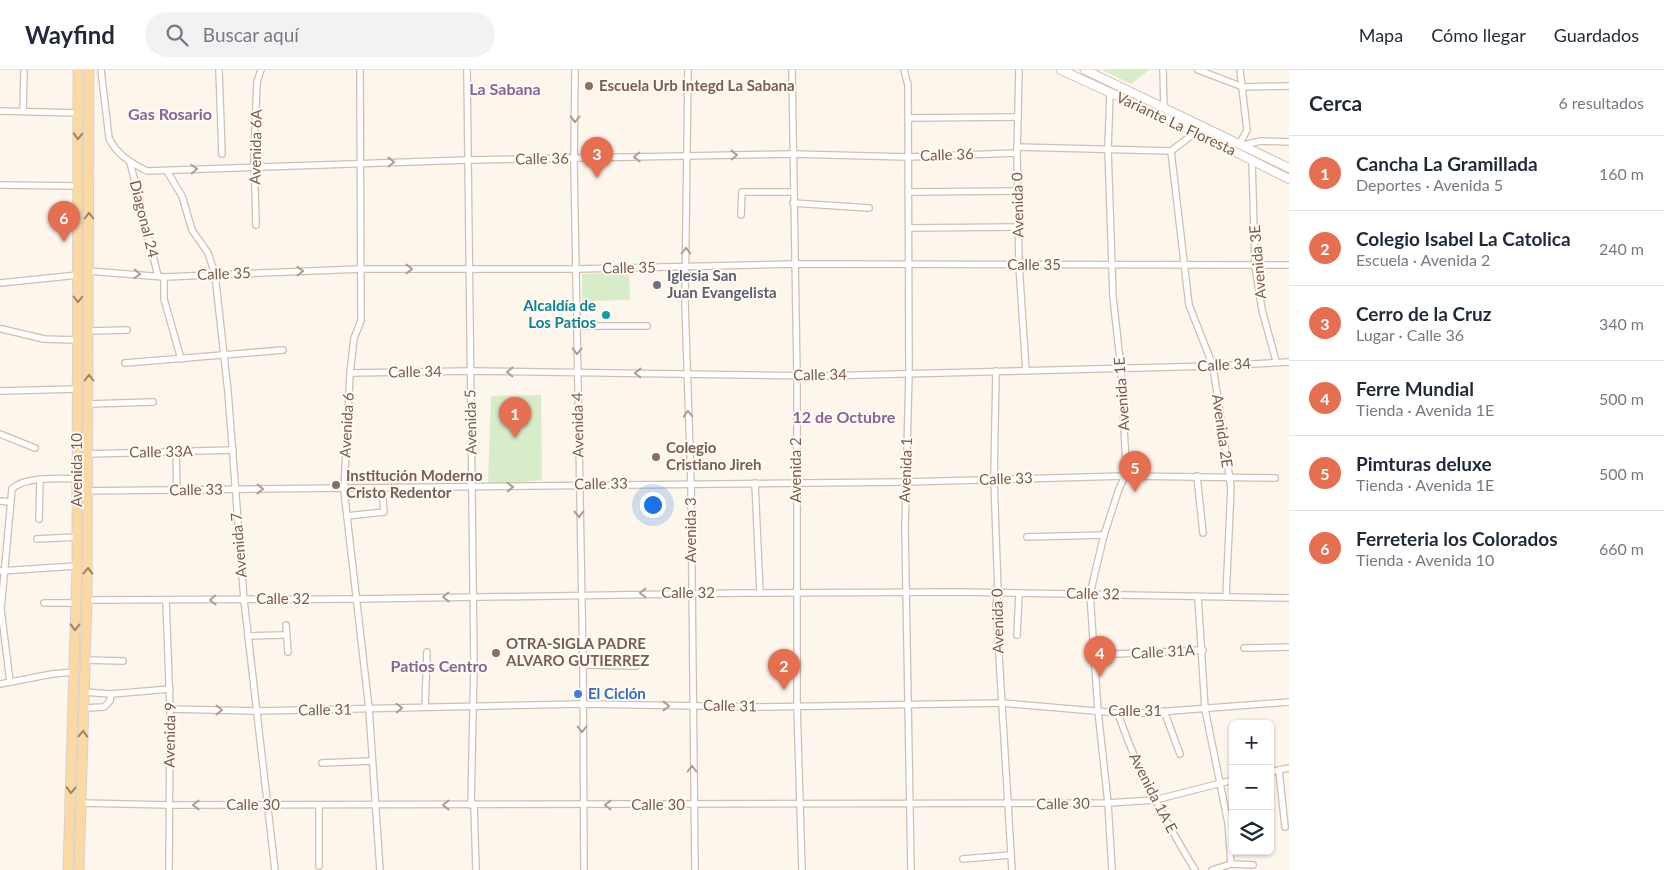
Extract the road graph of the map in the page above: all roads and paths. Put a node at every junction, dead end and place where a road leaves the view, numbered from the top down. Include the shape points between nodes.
1 (78, 70) edge
2 (89, 70) edge
3 (101, 70) edge
4 (220, 70) edge
5 (261, 70) edge
6 (360, 70) edge
7 (467, 70) edge
8 (575, 70) edge
9 (688, 70) edge
10 (792, 70) edge
11 (904, 70) edge
12 (1019, 70) edge
13 (1062, 70) edge
14 (1085, 70) edge
15 (1162, 70) edge
16 (1198, 70) edge
17 (1240, 70) edge
18 (24, 72) dead end
19 (1289, 86) edge
20 (1243, 87) junction
21 (1110, 93) junction
22 (1164, 108) junction
23 (0, 111) edge
24 (23, 111) junction
25 (78, 113) junction
26 (1018, 117) junction
27 (908, 118) junction
28 (1201, 125) junction
29 (1196, 132) junction
30 (1289, 142) edge
31 (1242, 144) junction
32 (1108, 149) junction
33 (1017, 150) junction
34 (1171, 151) junction
35 (222, 154) dead end
36 (793, 154) junction
37 (686, 156) junction
38 (908, 156) junction
39 (574, 158) junction
40 (468, 160) junction
41 (1252, 160) junction
42 (130, 162) junction
43 (360, 163) junction
44 (254, 166) junction
45 (1289, 168) edge
46 (167, 171) junction
47 (1289, 179) edge
48 (0, 184) edge
49 (78, 186) junction
50 (792, 192) junction
51 (908, 192) junction
52 (1018, 192) junction
53 (793, 203) junction
54 (869, 208) dead end
55 (741, 215) dead end
56 (256, 225) dead end
57 (909, 228) junction
58 (1018, 228) junction
59 (794, 264) junction
60 (908, 265) junction
61 (1019, 265) junction
62 (1183, 265) junction
63 (1289, 265) edge
64 (1112, 266) junction
65 (1255, 266) junction
66 (686, 267) junction
67 (360, 269) junction
68 (470, 269) junction
69 (577, 270) junction
70 (89, 271) junction
71 (215, 274) junction
72 (78, 275) junction
73 (161, 276) junction
74 (0, 283) edge
75 (577, 326) junction
76 (647, 326) dead end
77 (2, 329) dead end
78 (127, 330) dead end
79 (89, 331) junction
80 (78, 340) junction
81 (283, 350) dead end
82 (223, 355) junction
83 (182, 359) junction
84 (1276, 362) junction
85 (1289, 362) edge
86 (125, 363) dead end
87 (1213, 366) junction
88 (1121, 369) junction
89 (470, 371) junction
90 (996, 371) junction
91 (1026, 371) junction
92 (350, 373) junction
93 (576, 373) junction
94 (909, 373) junction
95 (686, 374) junction
96 (797, 376) junction
97 (77, 389) junction
98 (0, 391) edge
99 (153, 402) dead end
100 (89, 404) junction
101 (0, 434) edge
102 (34, 448) dead end
103 (233, 450) junction
104 (176, 451) junction
105 (88, 454) junction
106 (1228, 475) junction
107 (1125, 476) junction
108 (1197, 476) junction
109 (994, 478) junction
110 (1275, 478) dead end
111 (77, 479) junction
112 (88, 479) junction
113 (40, 480) junction
114 (796, 482) junction
115 (905, 482) junction
116 (690, 483) junction
117 (755, 483) junction
118 (578, 484) junction
119 (473, 488) junction
120 (234, 489) junction
121 (382, 489) junction
122 (176, 490) junction
123 (344, 490) junction
124 (77, 491) junction
125 (88, 491) junction
126 (0, 501) edge
127 (10, 502) junction
128 (347, 516) junction
129 (39, 519) dead end
130 (1203, 533) dead end
131 (1104, 535) junction
132 (1027, 537) dead end
133 (77, 538) junction
134 (37, 539) dead end
135 (77, 566) junction
136 (2, 571) edge
137 (760, 593) junction
138 (796, 593) junction
139 (905, 593) junction
140 (998, 593) junction
141 (1019, 593) junction
142 (692, 594) junction
143 (1090, 594) junction
144 (581, 595) junction
145 (472, 596) junction
146 (1198, 597) junction
147 (1226, 597) junction
148 (1289, 598) edge
149 (357, 599) junction
150 (87, 600) junction
151 (166, 600) junction
152 (244, 600) junction
153 (44, 603) dead end
154 (76, 603) junction
155 (1, 609) edge
156 (286, 625) dead end
157 (286, 634) junction
158 (248, 636) junction
159 (1017, 636) dead end
160 (1289, 647) edge
161 (1244, 648) dead end
162 (1203, 650) junction
163 (288, 652) dead end
164 (427, 652) dead end
165 (1094, 655) junction
166 (85, 660) junction
167 (124, 661) dead end
168 (583, 665) junction
169 (636, 666) dead end
170 (74, 672) junction
171 (10, 682) junction
172 (0, 684) edge
173 (170, 689) junction
174 (84, 692) junction
175 (112, 694) junction
176 (1289, 702) edge
177 (1002, 703) junction
178 (582, 704) junction
179 (474, 705) junction
180 (692, 706) junction
181 (797, 706) junction
182 (909, 706) junction
183 (425, 707) junction
184 (84, 708) junction
185 (170, 709) junction
186 (369, 709) junction
187 (1205, 709) junction
188 (258, 711) junction
189 (1098, 711) junction
190 (1164, 711) junction
191 (1118, 713) junction
192 (1180, 754) dead end
193 (372, 760) junction
194 (322, 763) dead end
195 (1289, 768) edge
196 (1279, 770) junction
197 (1274, 771) edge
198 (1229, 781) edge
199 (1220, 783) junction
200 (1155, 800) junction
201 (81, 803) junction
202 (1108, 803) junction
203 (376, 804) junction
204 (473, 804) junction
205 (692, 804) junction
206 (800, 804) junction
207 (910, 804) junction
208 (1007, 804) junction
209 (168, 805) junction
210 (269, 805) junction
211 (319, 805) junction
212 (583, 805) junction
213 (1229, 819) edge
214 (1285, 826) dead end
215 (1011, 855) junction
216 (1231, 855) edge
217 (964, 859) dead end
218 (1231, 864) junction
219 (1253, 865) dead end
220 (319, 866) dead end
221 (68, 870) edge
222 (79, 870) edge
223 (169, 870) edge
224 (275, 870) edge
225 (380, 870) edge
226 (476, 870) edge
227 (584, 870) edge
228 (694, 870) edge
229 (802, 870) edge
230 (911, 870) edge
231 (1012, 870) edge
232 (1112, 870) edge
233 (1195, 870) edge
234 (1212, 870) edge

1 - 25 main road, Avenida 10
70 -> 2 main road, Avenida 10
3 - 42 street via 109,138
4 - 35 street
5 - 44 street, Avenida 6A via 257,82
6 - 43 street, Avenida 6
7 - 40 street, Avenida 5
8 -> 39 street, Avenida 4
9 - 37 street, Avenida 3
10 - 36 street, Avenida 2
11 - 27 street, Avenida 1 via 908,85
12 - 26 street, Avenida 0
13 - 21 main road, Variante La Floresta
14 - 22 main road, Variante La Floresta
15 - 22 street
16 - 20 street
17 - 20 street
18 - 24 street
19 - 20 street
20 - 31 street via 1247,130
21 - 29 main road, Variante La Floresta
21 - 32 street, Avenida 1E
22 - 28 main road, Variante La Floresta
23 - 24 street
24 - 25 street
25 -> 49 main road, Avenida 10
26 - 27 street
26 - 33 street, Avenida 0
27 - 38 street, Avenida 1
28 - 29 street
28 - 31 main road, Variante La Floresta
29 - 34 street
29 - 41 main road, Variante La Floresta
30 - 31 street
31 - 45 main road, Variante La Floresta
32 - 33 street, Calle 36
32 - 34 street, Calle 36
32 - 64 street, Avenida 1E
33 - 38 street, Calle 36
33 - 52 street, Avenida 0
34 - 62 street, Avenida 2E
37 -> 36 street, Calle 36
36 - 38 street, Calle 36
36 - 50 street, Avenida 2
37 -> 39 street, Calle 36
66 -> 37 street, Avenida 3
38 - 51 street, Avenida 1
39 - 40 street, Calle 36
39 - 69 street, Avenida 4
43 -> 40 street, Calle 36
40 - 68 street, Avenida 5
41 - 47 main road, Variante La Floresta
41 - 65 street, Avenida 3E
42 - 46 street, Calle 36 via 147,171
42 - 73 street, Diagonal 24
43 - 44 street, Calle 36
43 - 67 street, Avenida 6
46 -> 44 street, Calle 36
44 - 56 street, Avenida 6A
46 - 71 street, Avenida 7 via 182,196 192,230 208,253
48 - 49 street
49 - 72 main road, Avenida 10
50 - 53 street, Avenida 2
50 - 55 street via 742,192
51 - 52 street
51 - 57 street, Avenida 1
52 - 58 street, Avenida 0
53 - 54 street
53 - 59 street, Avenida 2
57 - 58 street
57 - 60 street, Avenida 1
58 - 61 street, Avenida 0
59 - 60 street, Calle 35
59 - 66 street, Calle 35
59 - 96 street, Avenida 2
60 - 61 street, Calle 35
60 - 94 street, Avenida 1
61 - 64 street, Calle 35
61 - 91 street, Avenida 0
62 - 64 street, Calle 35
62 - 65 street, Calle 35
62 - 87 street, Avenida 2E via 1189,305
63 - 65 street, Calle 35
64 - 88 street, Avenida 1E
65 - 84 street, Avenida 3E via 1262,310
66 - 69 street, Calle 35
66 - 95 street, Avenida 3
67 -> 68 street, Calle 35
71 -> 67 street, Calle 35
67 - 92 street, Avenida 6 via 361,321 354,338
68 - 69 street, Calle 35
68 - 89 street, Avenida 5
69 - 75 street, Avenida 4
70 -> 73 street, Calle 35
70 - 79 main road, Avenida 10
71 - 73 street, Calle 35
71 - 82 street, Avenida 7
72 - 74 street
72 -> 80 main road, Avenida 10
73 - 83 street, Diagonal 24 via 164,299
75 - 76 street
75 -> 93 street, Avenida 4
77 - 80 street via 44,339
78 - 79 street
100 -> 79 main road, Avenida 10
80 - 97 main road, Avenida 10
81 - 82 street
82 - 83 street
82 - 103 street, Avenida 7
83 - 86 street
84 - 85 street, Calle 34
84 - 87 street, Calle 34
87 - 88 street, Calle 34
87 - 106 street, Avenida 2E
88 - 91 street, Calle 34
88 - 107 street, Avenida 1E
89 - 92 street, Calle 34
93 -> 89 street, Calle 34
89 - 119 street, Avenida 5
90 - 91 street, Calle 34
90 - 94 street, Calle 34
90 - 109 street, Avenida 0
92 - 123 street, Avenida 6
95 -> 93 street, Calle 34
93 - 118 street, Avenida 4
94 - 96 street, Calle 34
94 - 115 street, Avenida 1
95 - 96 street, Calle 34
116 -> 95 street, Avenida 3
96 - 114 street, Avenida 2
97 - 98 street
97 - 111 main road, Avenida 10
99 - 100 street
100 - 105 main road, Avenida 10
101 - 102 street
103 - 104 street, Calle 33A
103 - 120 street, Avenida 7
104 - 105 street, Calle 33A
104 - 122 street
105 - 112 main road, Avenida 10
106 - 108 street, Calle 33
106 - 110 street, Calle 33
106 - 147 street, Avenida 2E
107 - 108 street, Calle 33
107 - 109 street, Calle 33
107 - 131 street, Avenida 1E
108 - 130 street
109 - 115 street, Calle 33
109 - 140 street, Avenida 0
111 - 112 street
111 - 113 street
111 - 124 main road, Avenida 10
112 - 125 main road, Avenida 10
113 - 127 street via 17,484 12,489
113 - 129 street
114 - 115 street, Calle 33
114 - 117 street, Calle 33
114 - 138 street, Avenida 2
115 - 139 street, Avenida 1
116 - 117 street, Calle 33
116 - 118 street, Calle 33
116 - 142 street, Avenida 3
117 - 137 street
119 -> 118 street, Calle 33
118 -> 144 street, Avenida 4
119 - 121 street, Calle 33
119 - 145 street, Avenida 5
120 - 122 street, Calle 33
120 -> 123 street, Calle 33
120 - 152 street, Avenida 7
121 - 123 street, Calle 33
121 - 128 street via 384,512
122 - 125 street, Calle 33
123 - 128 street, Avenida 6
124 - 125 street, Calle 33
124 - 133 main road, Avenida 10
150 -> 125 main road, Avenida 10
126 - 127 street
127 - 136 street
128 - 149 street, Avenida 6
131 - 132 street
131 - 143 street, Avenida 1E
133 - 134 street
133 - 135 main road, Avenida 10
135 - 136 street
135 - 154 main road, Avenida 10
136 - 155 street
137 - 138 street, Calle 32
137 - 142 street, Calle 32
138 - 139 street, Calle 32
138 - 181 street, Avenida 2
139 - 140 street, Calle 32
139 - 182 street, Avenida 1
140 - 141 street, Calle 32
140 - 177 street, Avenida 0
141 - 143 street, Calle 32
141 - 159 street
142 -> 144 street, Calle 32
142 - 180 street, Avenida 3
143 - 146 street, Calle 32
143 - 165 street, Avenida 1E
144 - 145 street, Calle 32
144 - 168 street, Avenida 4
145 -> 149 street, Calle 32
145 - 179 street, Avenida 5
146 - 147 street, Calle 32
146 - 162 street
147 - 148 street, Calle 32
149 - 152 street, Calle 32
149 - 186 street, Avenida 6
150 - 151 street, Calle 32
150 - 166 main road, Avenida 10
152 -> 151 street, Calle 32
151 - 173 street, Avenida 9
152 - 158 street, Avenida 7
153 - 154 street
154 -> 170 main road, Avenida 10
155 - 171 street
156 - 157 street
157 - 158 street
157 - 163 street
158 - 188 street, Avenida 7
160 - 161 street
162 - 165 street, Calle 31A
162 - 187 street
164 - 183 street
165 - 189 street, Avenida 1E
166 - 167 street
166 - 174 main road, Avenida 10
168 - 169 street
168 - 178 street, Avenida 4
170 - 171 street
170 -> 221 main road, Avenida 10
171 - 172 street
173 - 175 street
173 - 185 street, Avenida 9
174 - 175 street
174 - 184 main road, Avenida 10
175 - 184 street via 104,707
176 - 187 street, Calle 31
177 - 182 street, Calle 31
177 - 189 street, Calle 31
177 - 208 street, Avenida 0
178 - 179 street, Calle 31
178 -> 180 street, Calle 31
178 -> 212 street, Avenida 4
179 - 183 street, Calle 31
179 - 204 street, Avenida 5
180 - 181 street, Calle 31
205 -> 180 street, Avenida 3
181 - 182 street, Calle 31
181 - 206 street, Avenida 2
182 - 207 street, Avenida 1
186 -> 183 street, Calle 31
201 -> 184 main road, Avenida 10
185 -> 188 street, Calle 31
185 - 209 street, Avenida 9
186 - 188 street, Calle 31
186 - 193 street, Avenida 6
187 - 190 street, Calle 31
187 - 199 street
188 - 210 street, Avenida 7
189 - 191 street, Calle 31
189 - 202 street, Avenida 1E
190 - 191 street, Calle 31
190 - 192 street
191 - 200 street, Avenida 1A E
193 - 194 street
193 - 203 street, Avenida 6
195 - 196 street
196 - 197 street
196 - 214 street
198 - 199 street, Calle 30
199 - 200 street, Calle 30
199 - 213 street
200 - 202 street, Calle 30
200 - 233 street, Avenida 1A E
201 - 209 street, Calle 30
201 - 222 main road, Avenida 10
202 - 208 street, Calle 30
202 - 232 street, Avenida 1E
204 -> 203 street, Calle 30
203 - 211 street, Calle 30
203 - 225 street, Avenida 6
204 - 212 street, Calle 30
204 - 226 street, Avenida 5
205 - 206 street, Calle 30
205 -> 212 street, Calle 30
205 - 228 street, Avenida 3
206 - 207 street, Calle 30
206 - 229 street, Avenida 2
207 - 208 street, Calle 30
207 - 230 street, Avenida 1
208 - 215 street, Avenida 0
210 -> 209 street, Calle 30
209 - 223 street, Avenida 9
210 - 211 street, Calle 30
210 - 224 street, Avenida 7
211 - 220 street
212 - 227 street, Avenida 4
215 - 217 street
215 - 231 street, Avenida 0
216 - 218 street
218 - 219 street
218 - 234 street

